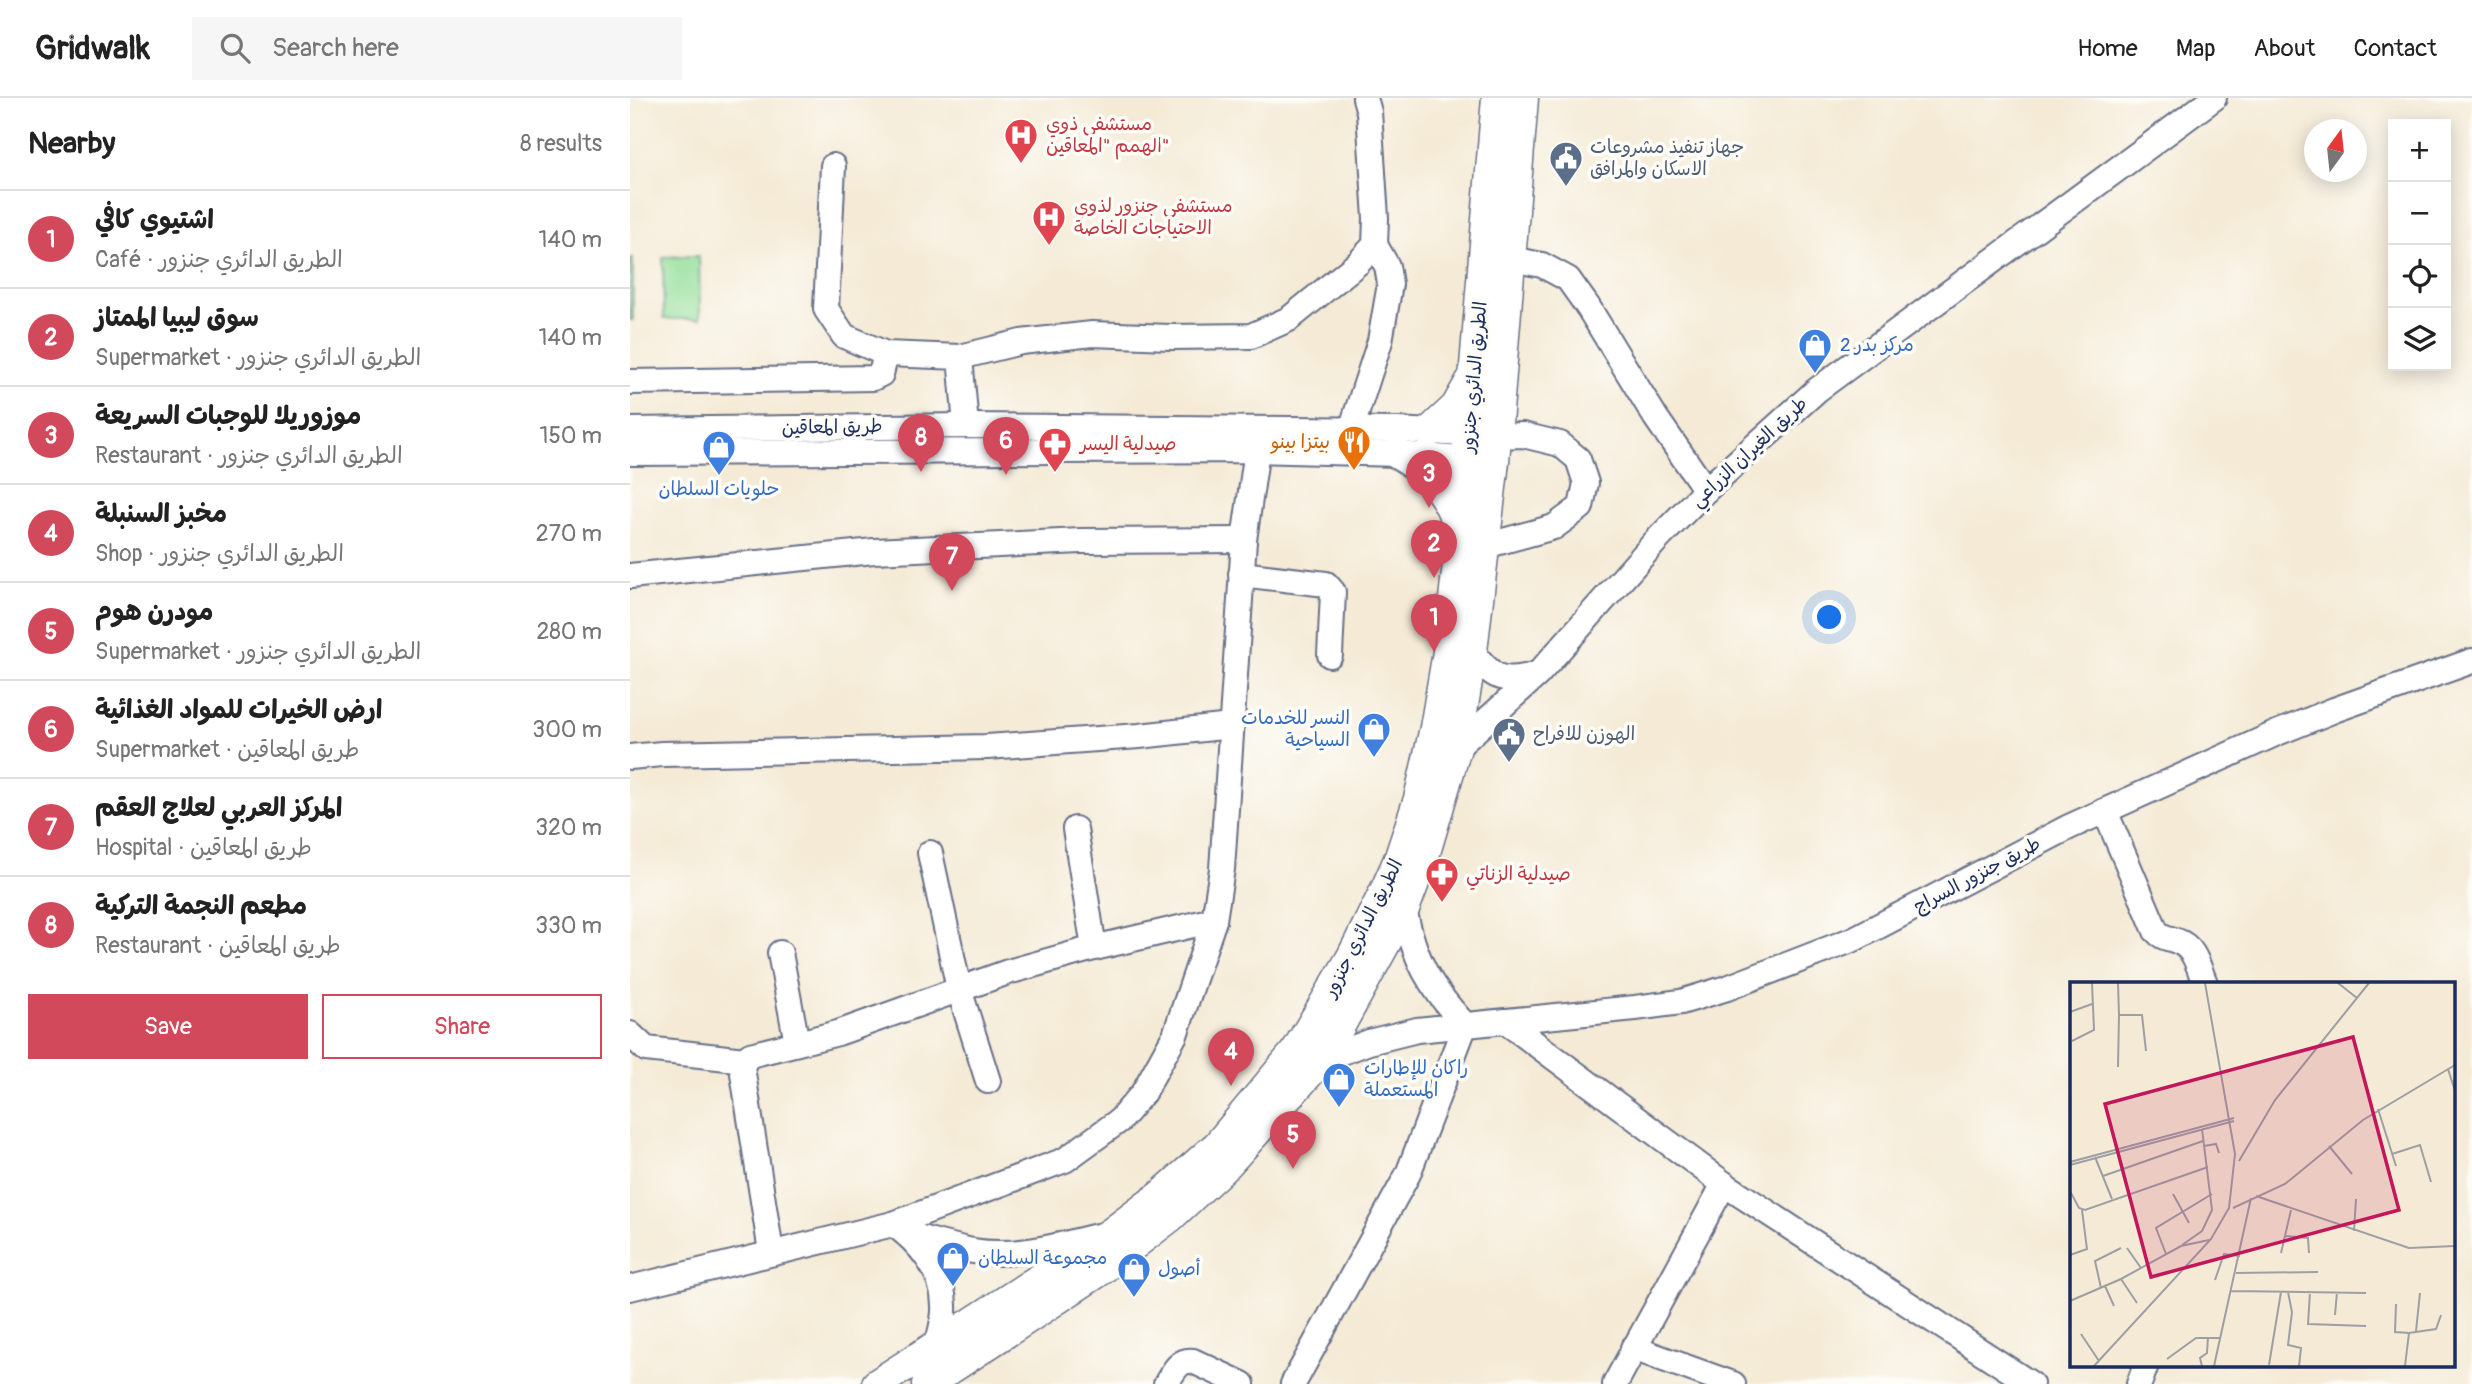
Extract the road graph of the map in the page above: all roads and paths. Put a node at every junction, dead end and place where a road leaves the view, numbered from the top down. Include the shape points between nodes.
1 (1365, 98) edge
2 (1497, 98) edge
3 (1523, 98) edge
4 (2214, 98) edge
5 (833, 166) dead end
6 (1375, 246) junction
7 (1511, 259) junction
8 (886, 354) junction
9 (960, 357) junction
10 (1474, 374) junction
11 (630, 382) edge
12 (966, 425) junction
13 (630, 429) edge
14 (1350, 430) junction
15 (1429, 432) junction
16 (1481, 448) junction
17 (1257, 450) junction
18 (630, 453) edge
19 (1398, 454) junction
20 (1706, 490) junction
21 (1244, 540) junction
22 (1473, 542) junction
23 (1241, 574) junction
24 (630, 576) edge
25 (1472, 651) junction
26 (1330, 655) dead end
27 (2472, 661) edge
28 (1538, 674) junction
29 (1231, 726) junction
30 (1456, 747) junction
31 (630, 757) edge
32 (2105, 811) junction
33 (1075, 829) dead end
34 (930, 853) dead end
35 (1404, 909) junction
36 (1214, 920) junction
37 (1094, 948) junction
38 (780, 953) dead end
39 (2205, 982) edge
40 (959, 989) junction
41 (1505, 1021) junction
42 (1465, 1025) junction
43 (630, 1034) edge
44 (797, 1043) junction
45 (745, 1060) junction
46 (1321, 1060) junction
47 (988, 1081) dead end
48 (1724, 1184) junction
49 (901, 1229) junction
50 (1114, 1231) junction
51 (771, 1252) junction
52 (630, 1288) edge
53 (938, 1344) junction
54 (1633, 1348) junction
55 (2146, 1366) edge
56 (877, 1384) edge
57 (928, 1384) edge
58 (1166, 1384) edge
59 (1242, 1384) edge
60 (1293, 1384) edge
61 (1615, 1384) edge
62 (1733, 1384) edge
63 (2031, 1384) edge
64 (2139, 1384) edge

1 - 6 street
2 - 10 main road, الطريق الدائري جنزور
3 - 7 main road, الطريق الدائري جنزور
4 - 20 street, طريق الغيران الزراعي via 1817,390
5 - 8 street via 826,309 844,336
6 - 9 street via 1289,319 1251,336 1092,334 1021,342
6 - 14 street via 1387,266 1390,284 1380,341
7 - 16 main road, الطريق الدائري جنزور
7 - 20 street via 1542,265 1568,279
8 - 9 street
8 - 11 street via 881,374 873,378
9 - 12 street
10 - 15 main road via 1456,407
10 - 16 main road, الطريق الدائري جنزور
12 - 13 street, طريق المعاقين
12 - 14 street, طريق المعاقين
14 - 15 street, طريق المعاقين
15 - 16 street, طريق المعاقين
16 - 19 street, طريق المعاقين
16 - 22 main road, الطريق الدائري جنزور
16 - 22 street via 1523,435 1560,444 1578,458 1586,483 1581,507 1554,527
17 - 18 street, طريق المعاقين
17 - 19 street, طريق المعاقين
17 - 21 street
19 - 22 main road via 1440,488
20 - 28 street, طريق الغيران الزراعي
21 - 23 street
21 - 24 street via 1081,541 874,551
22 - 25 main road, الطريق الدائري جنزور
22 - 50 main road, الطريق الدائري جنزور via 1419,799 1400,857 1352,957 1297,1049 1217,1146
23 - 26 street via 1326,584 1333,592
23 - 29 street
25 - 28 street via 1484,667 1504,680
25 - 30 main road, الطريق الدائري جنزور
27 - 32 street, طريق جنزور السراج via 2288,728
28 - 30 street, طريق الغيران الزراعي
29 - 31 street via 987,747
29 - 36 street via 1222,869
30 - 35 main road, الطريق الدائري جنزور
32 - 39 street via 2156,931 2186,945
32 - 41 street, طريق جنزور السراج via 1854,939 1727,988 1681,1002
33 - 37 street
34 - 40 street
35 - 42 street via 1424,973
35 - 46 main road, الطريق الدائري جنزور
36 - 37 street
36 - 49 street via 1175,1035 1143,1093 1119,1120 1065,1160
37 - 40 street
38 - 44 street
40 - 44 street
40 - 47 street
41 - 42 street, طريق جنزور السراج
41 - 48 street
42 - 46 street, طريق جنزور السراج via 1394,1035
42 - 60 street via 1408,1174
43 - 45 street via 646,1049
44 - 45 street
45 - 51 street via 742,1067
46 - 57 main road, الطريق الدائري جنزور via 1228,1163 1170,1217 1098,1272
48 - 54 street
48 - 63 street
49 - 50 street via 975,1251 1009,1253
49 - 51 street
49 - 53 street via 933,1266 942,1285
50 - 53 main road, الطريق الدائري جنزور
51 - 52 street
53 - 56 main road, الطريق الدائري جنزور
54 - 61 street
54 - 62 street
55 - 64 street
58 - 59 street via 1180,1363 1193,1360

